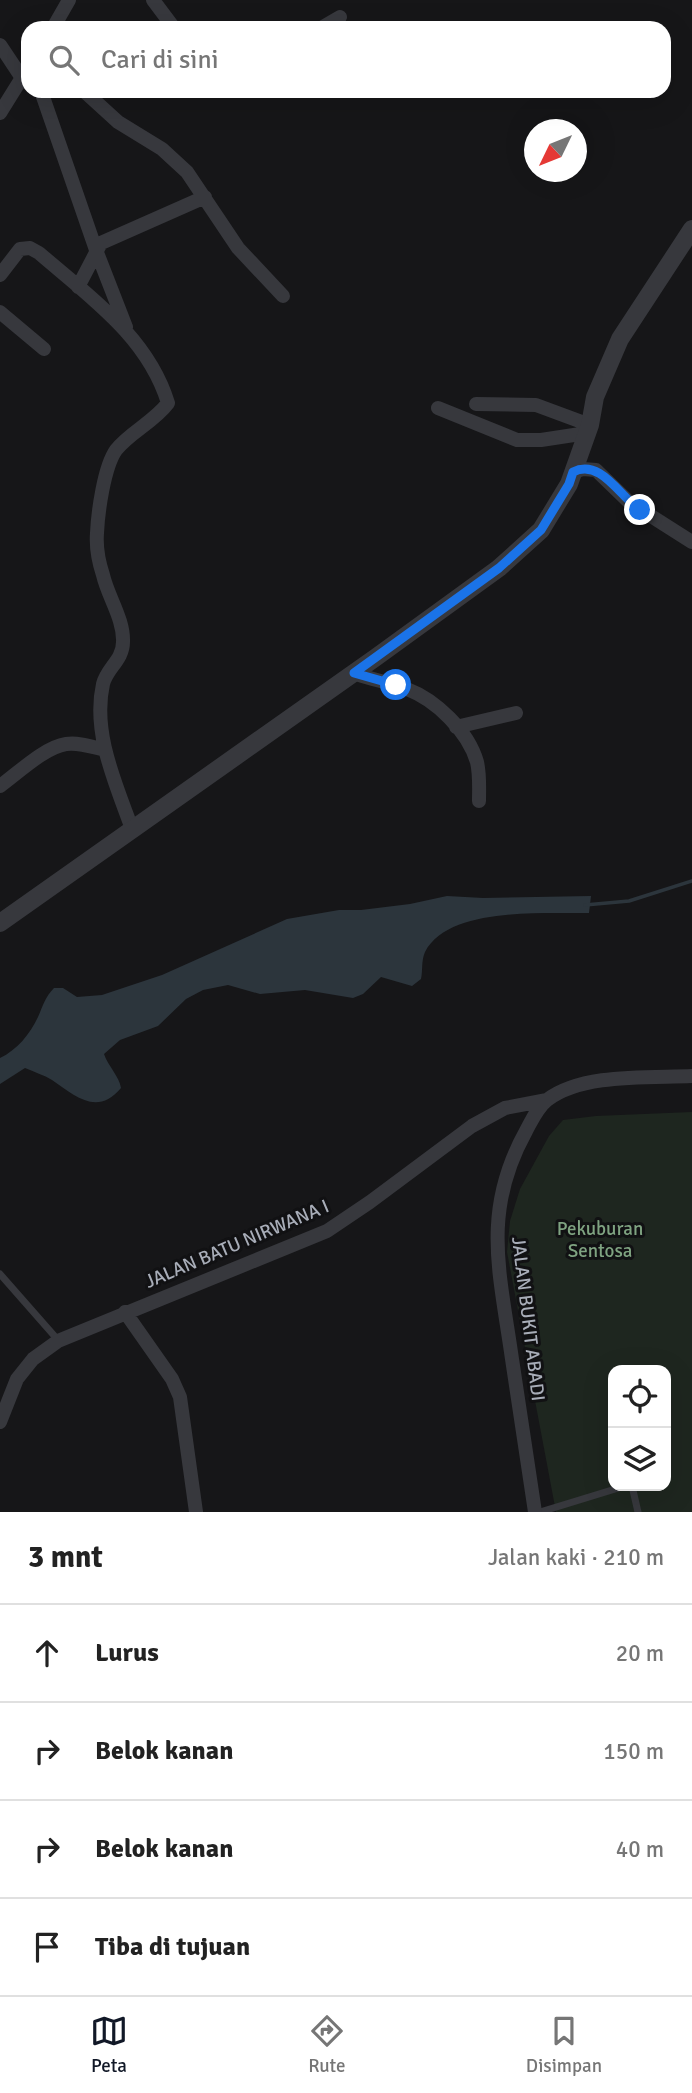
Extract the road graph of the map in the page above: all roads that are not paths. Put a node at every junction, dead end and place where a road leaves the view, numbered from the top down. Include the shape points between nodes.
1 (69, 0) edge
2 (153, 0) edge
3 (340, 17) dead end
4 (57, 21) edge
5 (169, 21) edge
6 (333, 21) edge
7 (0, 45) edge
8 (21, 69) edge
9 (21, 79) edge
10 (43, 98) edge
11 (92, 98) edge
12 (0, 113) edge
13 (205, 197) junction
14 (692, 229) edge
15 (96, 250) junction
16 (0, 275) edge
17 (78, 287) junction
18 (283, 296) dead end
19 (0, 312) edge
20 (129, 335) junction
21 (44, 349) dead end
22 (476, 404) dead end
23 (438, 408) dead end
24 (589, 429) junction
25 (573, 472) junction
26 (692, 542) edge
27 (354, 673) junction
28 (516, 713) dead end
29 (456, 727) junction
30 (105, 750) junction
31 (0, 786) edge
32 (480, 801) dead end
33 (132, 829) junction
34 (0, 923) edge
35 (692, 1076) edge
36 (547, 1100) junction
37 (0, 1274) edge
38 (125, 1312) junction
39 (58, 1341) junction
40 (0, 1422) edge
41 (608, 1491) edge
42 (633, 1491) edge
43 (195, 1512) edge
44 (538, 1512) edge
45 (638, 1512) edge

1 - 4 street
2 - 5 street
3 - 6 street
7 - 8 street
9 - 12 street
10 - 15 street
11 - 13 street via 177,162
13 - 15 street via 105,240
13 - 18 street via 238,248
14 - 24 street via 620,339 595,397
15 - 17 street
15 - 20 street
16 - 17 street via 18,251 30,248
17 - 20 street
19 - 21 street
20 - 30 street via 149,361 167,403 116,451 103,492 96,535 103,575 124,640 121,656 104,680 100,700
22 - 24 street via 536,405
23 - 24 street via 517,440 541,440
24 - 25 street
25 - 26 street via 596,471 629,502
25 - 27 street via 541,530 499,568
27 - 29 street via 428,699
27 - 33 street
28 - 29 street
29 - 32 street via 477,763
30 - 31 street via 81,744 53,748
30 - 33 street
33 - 34 street
35 - 36 street, JALAN BATU NIRWANA I via 584,1083
36 - 38 street, JALAN BATU NIRWANA I via 505,1108 471,1126 327,1231
36 - 44 street, JALAN BUKIT ABADI via 508,1167 497,1231 499,1277
37 - 39 lane
38 - 39 street, JALAN BATU NIRWANA I
38 - 43 street via 180,1398
39 - 40 street, JALAN BATU NIRWANA I via 33,1359 17,1379
41 - 44 lane
42 - 45 lane

